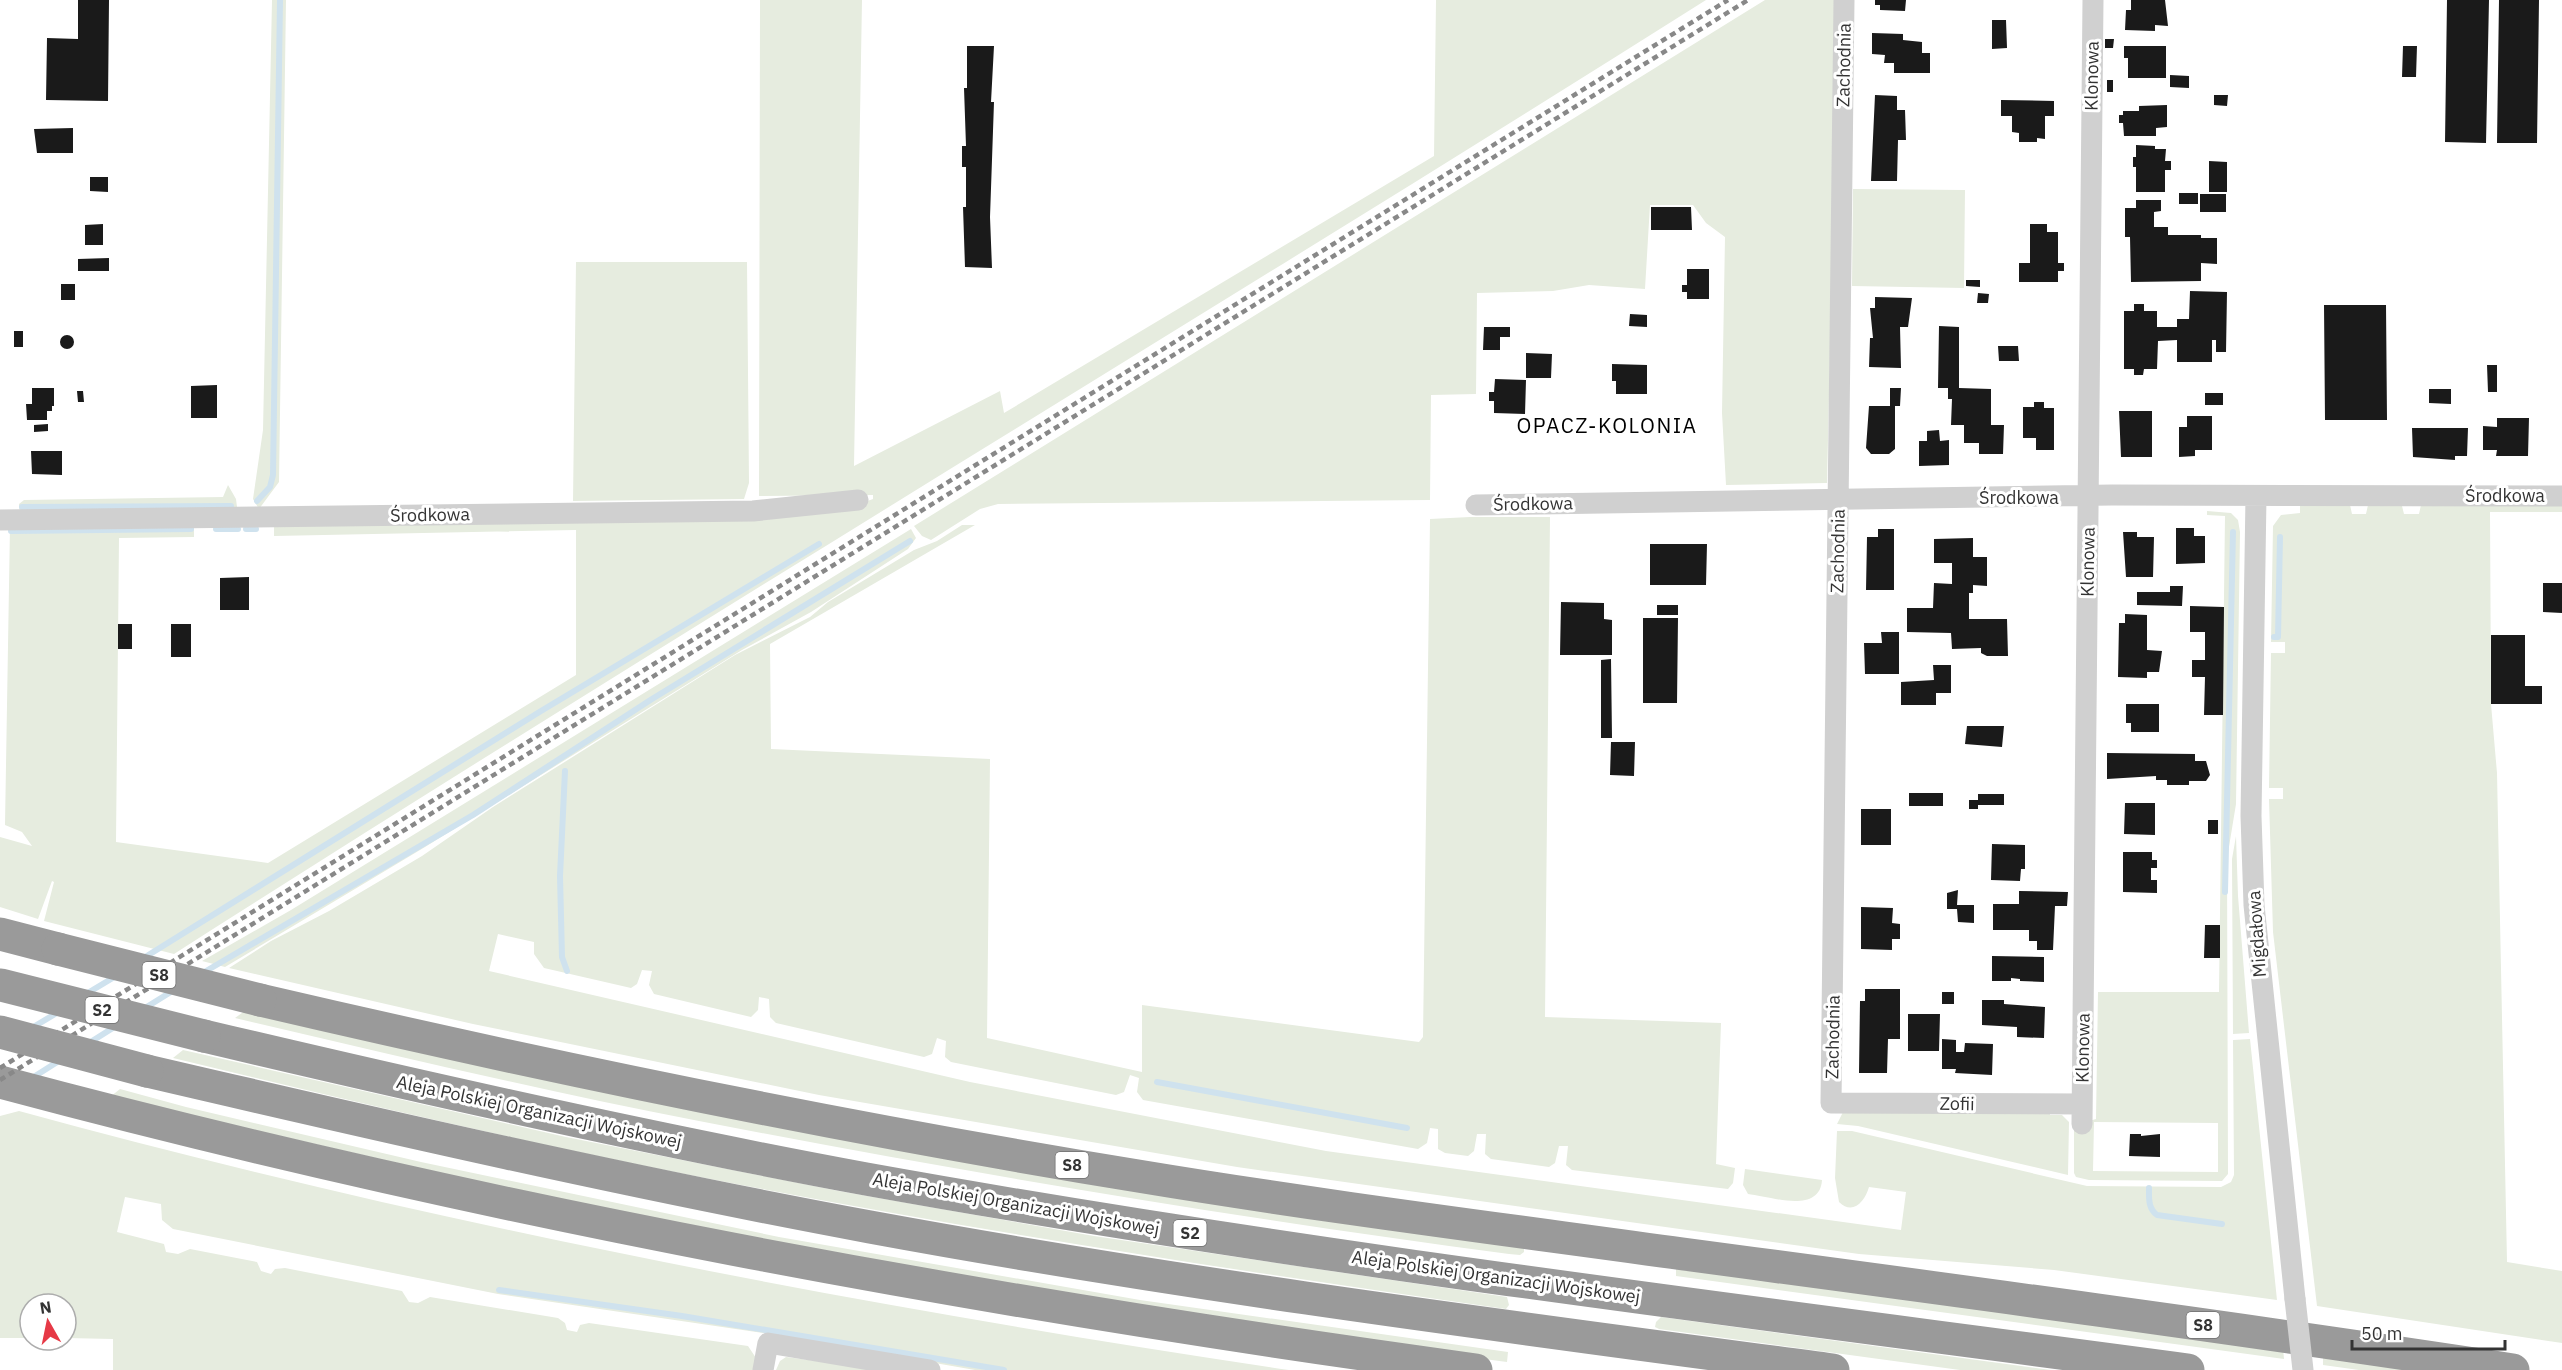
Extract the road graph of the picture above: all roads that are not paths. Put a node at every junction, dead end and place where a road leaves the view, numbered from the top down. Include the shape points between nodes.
1 (1844, 0) edge
2 (2093, 0) edge
3 (2256, 496) junction
4 (2562, 496) edge
5 (2089, 497) junction
6 (1838, 499) junction
7 (858, 500) dead end
8 (1476, 505) dead end
9 (0, 520) edge
10 (0, 934) edge
11 (1, 985) edge
12 (0, 1032) edge
13 (0, 1082) edge
14 (1831, 1103) joint
15 (2082, 1114) joint
16 (763, 1370) edge
17 (930, 1370) edge
18 (1476, 1370) edge
19 (1833, 1370) edge
20 (2188, 1370) edge
21 (2303, 1370) edge
22 (2513, 1370) edge

1 - 6 street, Zachodnia
2 - 5 street, Klonowa
3 - 4 street, Środkowa
3 - 5 street, Środkowa
3 - 21 street, Migdałowa, bridge via 2251,816 2254,905
5 - 6 street, Środkowa
5 - 15 street, Klonowa
6 - 8 street, Środkowa
6 - 14 street, Zachodnia
7 - 9 street, Środkowa via 753,510
10 - 22 highway, S8, bridge via 260,1000 636,1085 1138,1176
11 - 20 highway, Aleja Polskiej Organizacji Wojskowej / S2, bridge via 489,1102 729,1153 1131,1224 1374,1261
12 - 19 highway, bridge via 147,1071 570,1168 870,1227 1362,1308
13 - 18 highway via 457,1192 842,1270 1042,1306
14 - 15 street, Zofii
16 - 17 street via 768,1343

